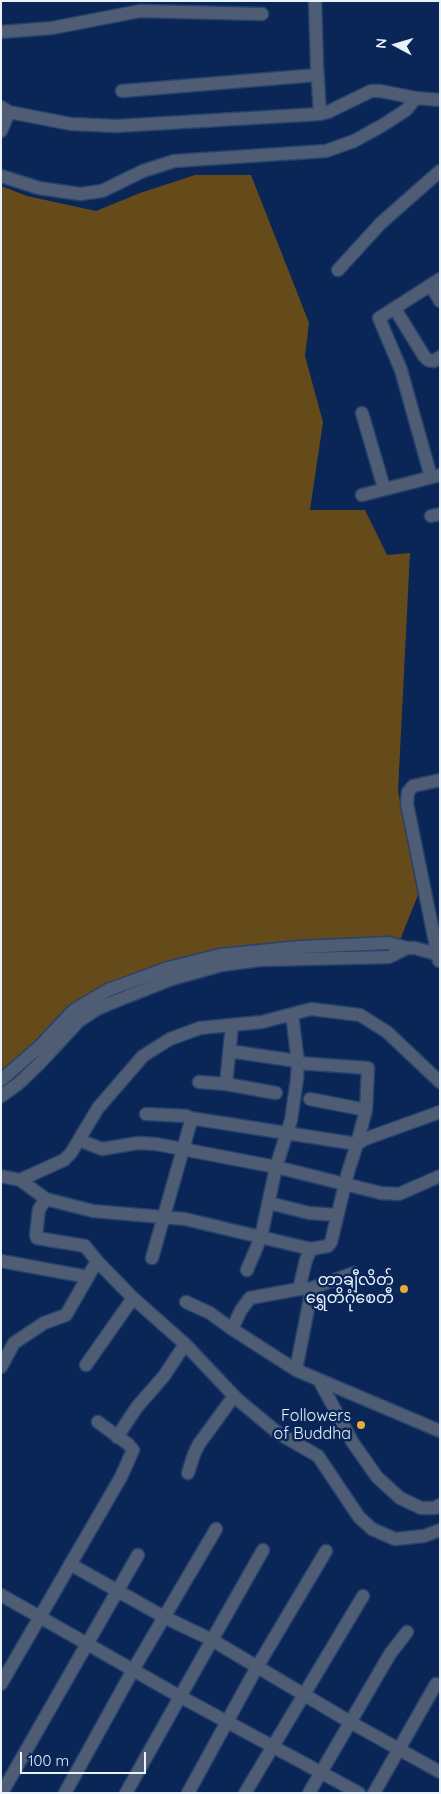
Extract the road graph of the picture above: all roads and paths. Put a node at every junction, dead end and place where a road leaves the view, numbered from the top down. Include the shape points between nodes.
1 (315, 1) edge
2 (140, 6) edge
3 (262, 14) dead end
4 (1, 32) edge
5 (317, 75) junction
6 (122, 91) dead end
7 (416, 98) junction
8 (440, 100) edge
9 (5, 110) edge
10 (320, 114) junction
11 (1, 131) edge
12 (440, 171) edge
13 (1, 176) edge
14 (338, 270) dead end
15 (435, 282) edge
16 (440, 301) edge
17 (395, 309) junction
18 (440, 357) edge
19 (362, 413) dead end
20 (435, 476) edge
21 (384, 488) junction
22 (362, 495) dead end
23 (440, 780) edge
24 (407, 948) junction
25 (439, 958) edge
26 (292, 1014) junction
27 (232, 1025) junction
28 (229, 1051) junction
29 (298, 1062) junction
30 (1, 1080) edge
31 (199, 1082) dead end
32 (440, 1082) edge
33 (226, 1084) junction
34 (276, 1093) dead end
35 (1, 1096) edge
36 (310, 1099) dead end
37 (366, 1110) junction
38 (440, 1112) edge
39 (146, 1114) dead end
40 (190, 1118) junction
41 (286, 1134) junction
42 (80, 1140) junction
43 (357, 1144) junction
44 (183, 1149) junction
45 (276, 1168) junction
46 (1, 1176) edge
47 (440, 1176) edge
48 (20, 1180) junction
49 (345, 1185) junction
50 (46, 1199) junction
51 (269, 1203) junction
52 (337, 1214) junction
53 (162, 1217) junction
54 (260, 1237) junction
55 (311, 1248) junction
56 (152, 1258) dead end
57 (1, 1261) edge
58 (97, 1261) junction
59 (247, 1270) dead end
60 (354, 1273) dead end
61 (88, 1277) junction
62 (312, 1288) junction
63 (299, 1289) junction
64 (133, 1298) junction
65 (186, 1302) dead end
66 (232, 1329) junction
67 (185, 1344) junction
68 (86, 1365) dead end
69 (1, 1367) edge
70 (296, 1370) junction
71 (319, 1380) junction
72 (234, 1396) junction
73 (98, 1422) dead end
74 (440, 1431) edge
75 (116, 1437) junction
76 (188, 1474) dead end
77 (440, 1505) edge
78 (216, 1529) dead end
79 (440, 1530) edge
80 (263, 1550) dead end
81 (326, 1551) dead end
82 (138, 1555) dead end
83 (70, 1564) junction
84 (116, 1591) junction
85 (1, 1595) edge
86 (363, 1596) dead end
87 (164, 1617) junction
88 (40, 1618) junction
89 (408, 1632) dead end
90 (212, 1640) junction
91 (86, 1643) junction
92 (257, 1667) junction
93 (133, 1670) junction
94 (1, 1684) edge
95 (436, 1684) dead end
96 (304, 1695) junction
97 (180, 1697) junction
98 (228, 1722) junction
99 (350, 1722) junction
100 (273, 1746) junction
101 (399, 1749) junction
102 (321, 1772) junction
103 (440, 1772) edge
104 (5, 1790) edge
105 (65, 1793) edge
106 (126, 1793) edge
107 (188, 1793) edge
108 (245, 1793) edge
109 (309, 1793) edge
110 (359, 1793) edge
111 (374, 1793) edge

1 - 5 street
2 - 3 street
2 - 4 street via 52,28
5 - 6 street
5 - 10 street
7 - 8 street
7 - 10 street via 371,91
7 - 13 street via 406,110 383,125 354,141 326,151 174,161 143,171 102,191 80,194 39,188
9 - 10 street via 71,124 116,126
9 - 11 street
12 - 14 street via 381,223
15 - 16 street
15 - 17 street
17 - 18 street via 424,356 434,361
17 - 20 street via 379,318 401,370
19 - 21 street
20 - 21 street
21 - 22 street
23 - 25 street via 413,786 408,792 407,804
24 - 25 street
24 - 30 street via 389,943 264,950 220,954 168,968 108,990 73,1011 33,1053
24 - 35 street via 389,957 260,960 222,965 172,979 97,1009 79,1021 39,1064
26 - 27 street
26 - 29 street
26 - 32 street via 311,1010 360,1015 387,1032
27 - 28 street
27 - 42 street via 200,1028 170,1038 143,1056 98,1108
28 - 29 street
28 - 33 street
29 - 37 street via 368,1068
29 - 41 street via 291,1120
31 - 33 street
33 - 34 street
36 - 37 street
37 - 43 street
38 - 43 street via 365,1138
39 - 40 street
40 - 41 street
40 - 44 street
41 - 43 street
41 - 45 street
42 - 44 street via 102,1149 138,1143
42 - 48 street via 64,1160
43 - 49 street
44 - 45 street
44 - 53 street
45 - 49 street
45 - 51 street
46 - 48 street
47 - 49 street via 399,1194
48 - 50 street
49 - 52 street
50 - 53 street via 93,1211
50 - 58 street via 40,1209 36,1236 43,1240 85,1246
51 - 52 street via 308,1213
51 - 54 street
52 - 55 street via 330,1245
53 - 54 street via 185,1219
53 - 56 street
54 - 55 street
54 - 59 street
55 - 63 street
57 - 61 street
58 - 61 street
58 - 64 street
60 - 62 street
61 - 69 street via 66,1315 44,1323 14,1343
62 - 63 street
62 - 70 street
63 - 66 street via 250,1298
64 - 67 street
64 - 68 street
65 - 66 street
66 - 70 street
67 - 72 street
67 - 75 street
70 - 71 street
71 - 74 street
71 - 77 street via 353,1443 377,1477 400,1498 420,1508
72 - 76 street via 199,1444
72 - 79 street via 278,1433 318,1456 359,1517 372,1529 395,1539 424,1536
73 - 75 street
75 - 83 street via 133,1450 121,1477
78 - 87 street
80 - 90 street
81 - 92 street
82 - 84 street
83 - 84 street
83 - 88 street
84 - 87 street
84 - 91 street
85 - 88 street
86 - 96 street
87 - 90 street
87 - 93 street
88 - 91 street
88 - 94 street
89 - 99 street via 390,1654
90 - 92 street
90 - 97 street
91 - 93 street
91 - 104 street
92 - 96 street
92 - 98 street
93 - 97 street
93 - 105 street
95 - 101 street
96 - 99 street
96 - 100 street
97 - 98 street
97 - 106 street
98 - 100 street
98 - 107 street
99 - 101 street
99 - 102 street
100 - 102 street
100 - 108 street
101 - 103 street
101 - 111 street
102 - 109 street
102 - 110 street

